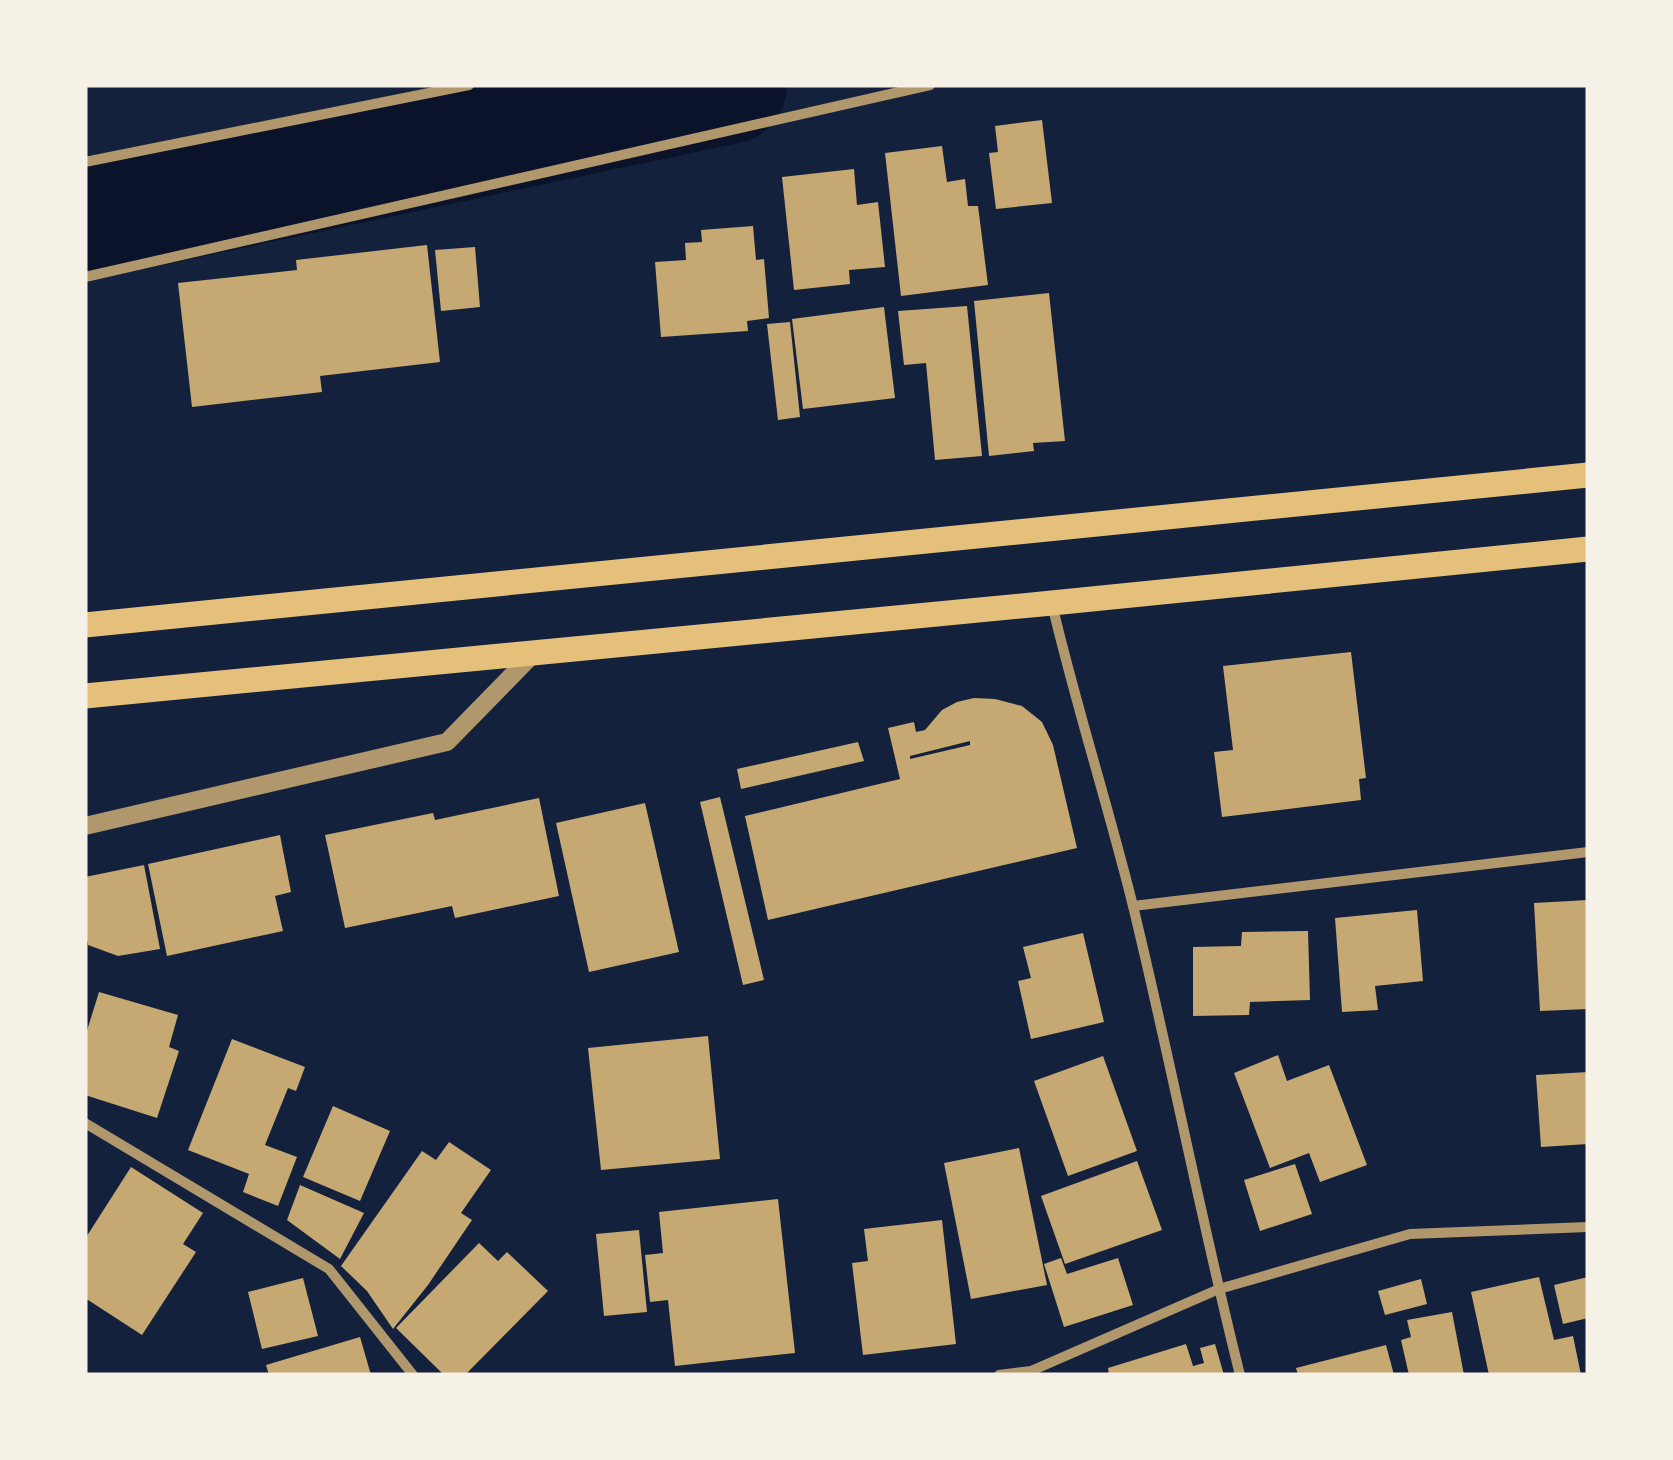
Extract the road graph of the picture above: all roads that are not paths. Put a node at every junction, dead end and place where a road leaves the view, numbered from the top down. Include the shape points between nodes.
1 (469, 85) edge
2 (930, 85) edge
3 (85, 162) edge
4 (85, 277) edge
5 (1588, 475) edge
6 (1588, 548) edge
7 (1052, 603) junction
8 (85, 626) edge
9 (534, 652) junction
10 (85, 696) edge
11 (85, 826) edge
12 (1588, 852) edge
13 (1133, 906) junction
14 (85, 1123) edge
15 (1588, 1227) edge
16 (1219, 1289) junction
17 (413, 1375) edge
18 (999, 1375) edge
19 (1240, 1375) edge

1 - 3 street
2 - 4 street
5 - 8 main road
6 - 7 main road
7 - 9 main road
7 - 13 street
9 - 10 main road
9 - 11 street via 447,742
12 - 13 street
13 - 16 street
14 - 17 street via 329,1269
15 - 16 street via 1410,1234
16 - 18 street via 1031,1371
16 - 19 street

